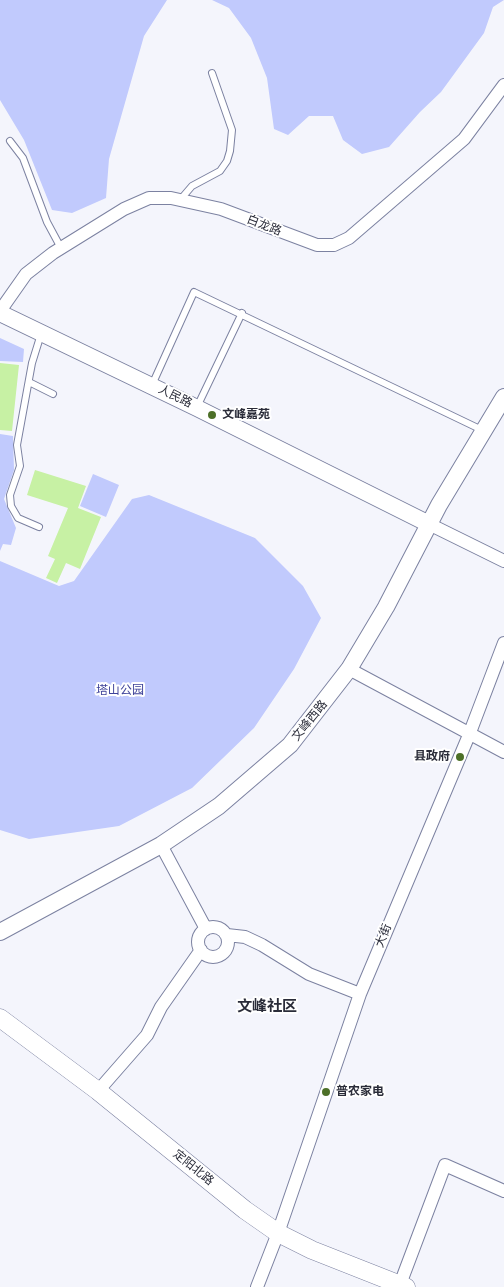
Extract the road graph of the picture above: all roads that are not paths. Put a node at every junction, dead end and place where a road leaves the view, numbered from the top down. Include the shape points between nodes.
1 (212, 73) dead end
2 (504, 85) edge
3 (10, 141) dead end
4 (180, 200) junction
5 (61, 248) junction
6 (0, 312) edge
7 (242, 314) junction
8 (41, 333) junction
9 (29, 382) junction
10 (151, 385) junction
11 (53, 394) dead end
12 (504, 397) edge
13 (197, 408) junction
14 (482, 430) junction
15 (429, 524) junction
16 (39, 527) dead end
17 (504, 561) edge
18 (504, 643) edge
19 (349, 669) junction
20 (469, 735) junction
21 (504, 752) edge
22 (161, 844) junction
23 (206, 929) junction
24 (0, 932) edge
25 (226, 935) junction
26 (201, 950) junction
27 (360, 994) junction
28 (0, 1018) edge
29 (98, 1091) junction
30 (504, 1191) edge
31 (278, 1233) junction
32 (402, 1286) edge
33 (257, 1287) edge

1 - 4 lane via 232,130 230,151 220,171 192,186
2 - 4 street, 白龙路 via 464,139 349,238 334,245 318,245 221,209
3 - 5 lane via 23,158 47,222
4 - 5 street, 白龙路 via 149,198 124,209
5 - 6 street, 白龙路 via 26,274
6 - 8 street, 人民路
7 - 10 lane via 194,292
7 - 13 lane
7 - 14 lane
8 - 9 lane
8 - 10 street, 人民路
9 - 11 lane
9 - 16 lane via 17,445 20,466 10,494 11,506 18,518
10 - 13 street, 人民路
12 - 14 street, 文峰西路
13 - 15 street, 人民路
14 - 15 street, 文峰西路
15 - 17 street
15 - 19 street, 文峰西路
18 - 20 street, 大街
19 - 20 street
19 - 22 street, 文峰西路 via 290,745 219,806
20 - 21 street
20 - 27 street, 大街
22 - 23 street
22 - 24 street, 文峰西路
23 - 25 street via 215,927
23 - 26 street via 198,941
25 - 26 street via 228,944 219,956 209,956
25 - 27 street via 245,937 308,974
26 - 29 street via 161,1006 147,1035
27 - 31 street, 大街
28 - 29 main road, 定阳北路
29 - 31 main road, 定阳北路
30 - 32 street via 445,1165
31 - 32 main road, 定阳北路
31 - 33 street, 大街

